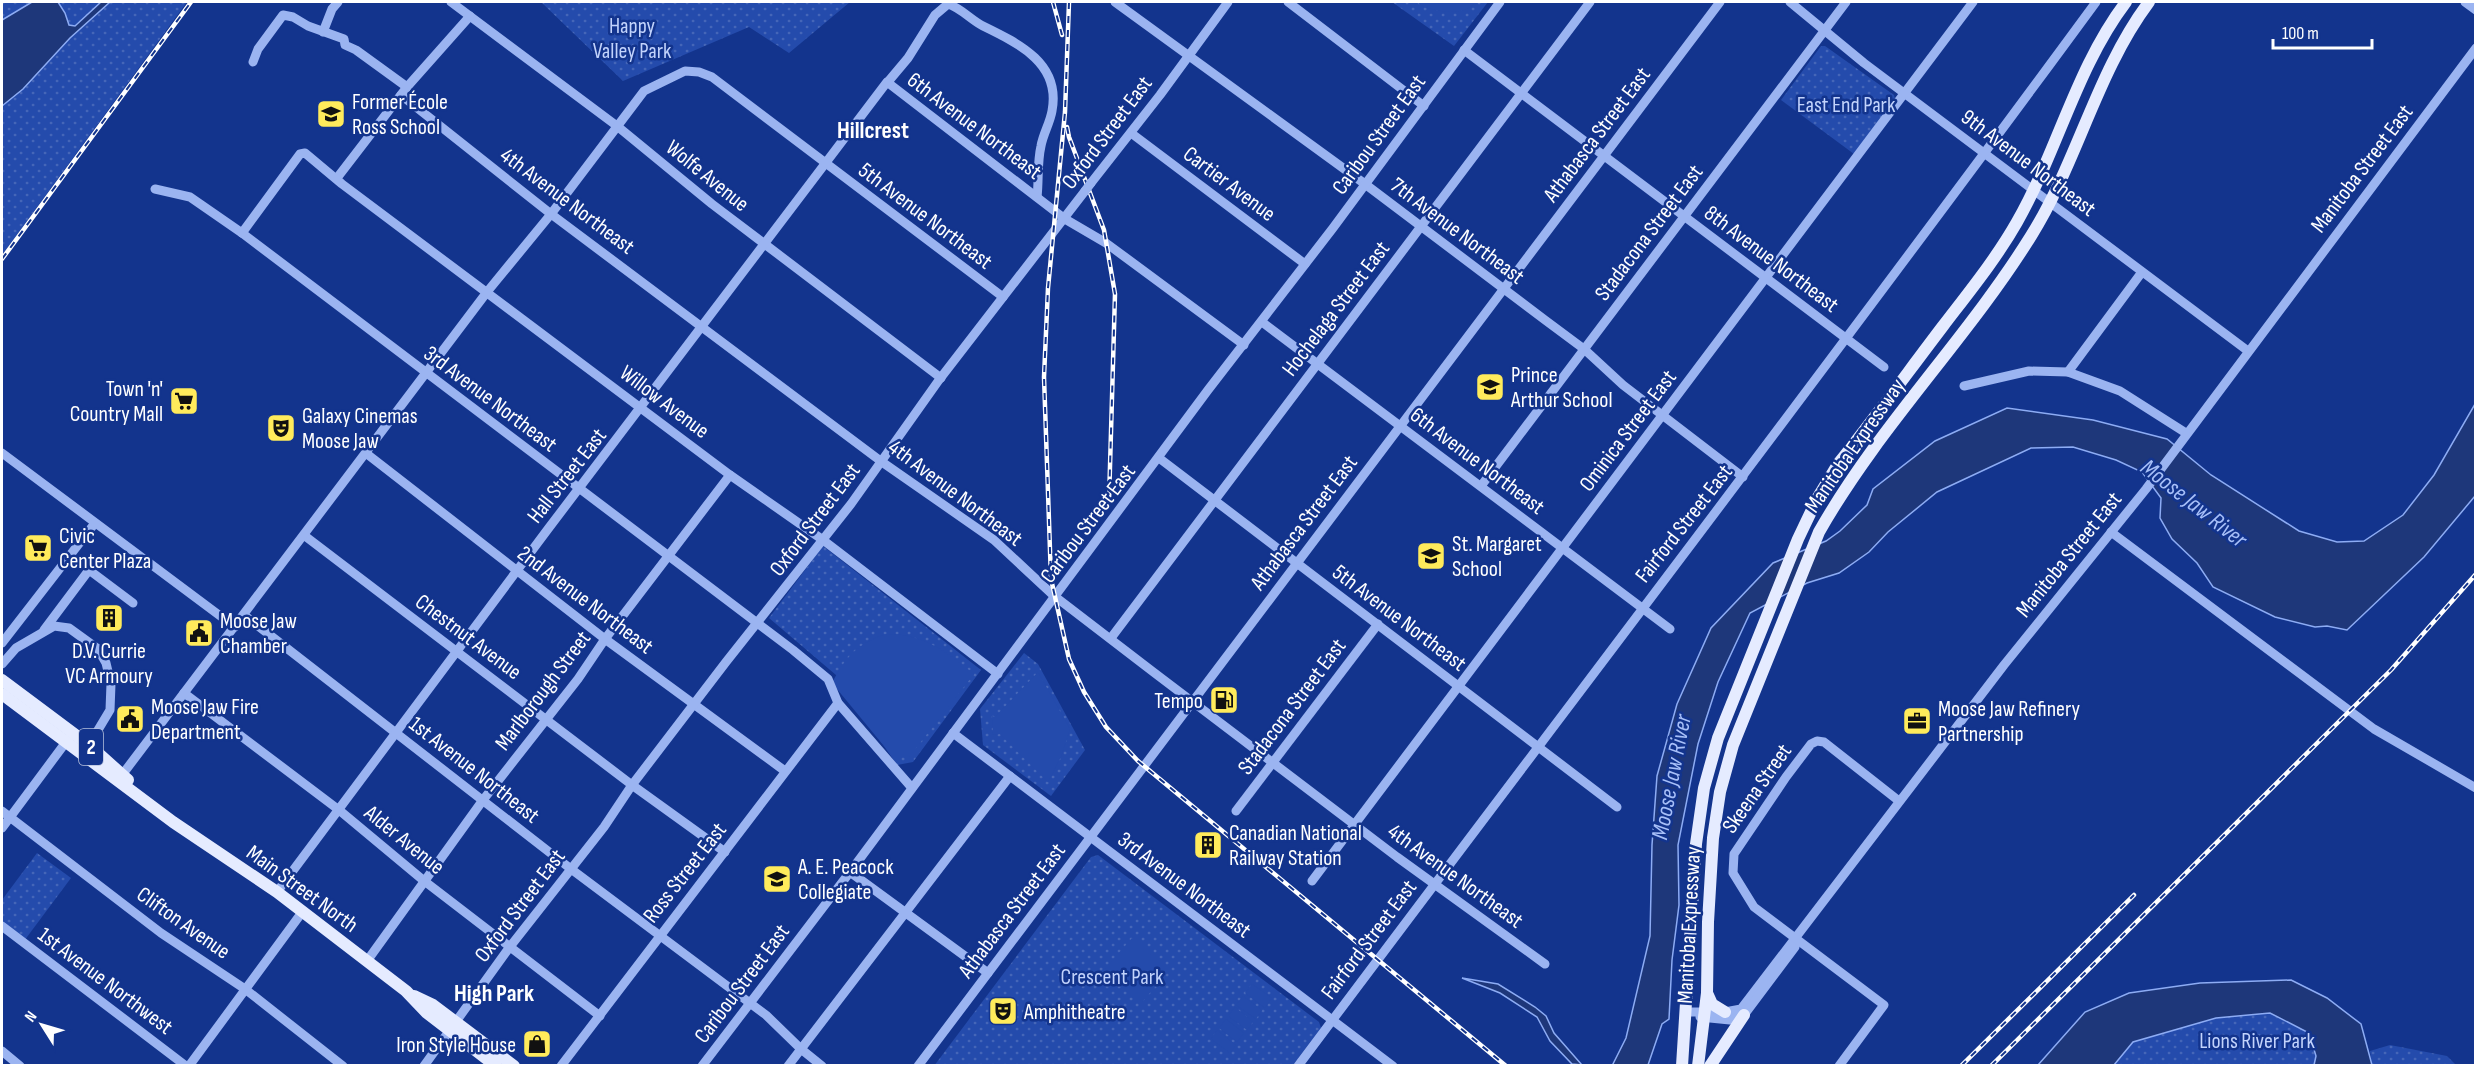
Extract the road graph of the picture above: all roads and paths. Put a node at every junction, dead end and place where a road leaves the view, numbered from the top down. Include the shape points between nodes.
1 (338, 2) edge
2 (451, 2) edge
3 (1115, 2) edge
4 (1228, 2) edge
5 (1288, 2) edge
6 (1500, 2) edge
7 (1590, 2) edge
8 (1720, 2) edge
9 (1790, 2) edge
10 (1846, 2) edge
11 (1973, 2) edge
12 (2096, 2) edge
13 (2126, 2) edge
14 (2150, 2) edge
15 (2465, 2) edge
16 (946, 3) edge
17 (2475, 10) edge
18 (470, 16) junction
19 (1826, 29) junction
20 (323, 32) junction
21 (2475, 48) edge
22 (1464, 50) junction
23 (1188, 54) junction
24 (253, 62) dead end
25 (887, 83) junction
26 (404, 91) junction
27 (1522, 92) junction
28 (1905, 92) junction
29 (1424, 106) junction
30 (617, 126) junction
31 (1131, 133) junction
32 (1986, 153) junction
33 (1604, 156) junction
34 (825, 163) junction
35 (337, 178) junction
36 (1365, 184) junction
37 (155, 189) dead end
38 (2035, 189) junction
39 (1037, 197) junction
40 (2051, 202) junction
41 (551, 214) junction
42 (1684, 216) junction
43 (1065, 219) junction
44 (1421, 226) junction
45 (242, 233) junction
46 (764, 244) junction
47 (1305, 264) junction
48 (2142, 272) junction
49 (1765, 278) junction
50 (1503, 288) junction
51 (487, 292) junction
52 (1003, 297) junction
53 (1262, 322) junction
54 (703, 326) junction
55 (1847, 340) junction
56 (1244, 345) junction
57 (1584, 350) junction
58 (2248, 351) junction
59 (1317, 364) junction
60 (1884, 367) dead end
61 (2068, 372) junction
62 (427, 374) junction
63 (941, 378) junction
64 (1965, 386) dead end
65 (642, 406) junction
66 (1663, 415) junction
67 (1400, 426) junction
68 (2183, 437) junction
69 (2, 453) edge
70 (367, 454) junction
71 (1160, 458) junction
72 (882, 462) junction
73 (730, 475) junction
74 (1743, 477) junction
75 (1480, 486) junction
76 (580, 489) junction
77 (1214, 501) junction
78 (95, 523) junction
79 (2111, 532) junction
80 (305, 536) junction
81 (823, 540) junction
82 (1563, 548) junction
83 (669, 556) junction
84 (1297, 563) junction
85 (517, 571) junction
86 (1056, 597) junction
87 (132, 603) dead end
88 (1642, 608) junction
89 (244, 615) junction
90 (758, 623) junction
91 (1378, 624) junction
92 (235, 627) junction
93 (1670, 628) dead end
94 (42, 632) junction
95 (1111, 638) junction
96 (604, 639) junction
97 (2, 643) edge
98 (457, 651) junction
99 (2, 664) edge
100 (998, 674) junction
101 (2, 680) edge
102 (1459, 686) junction
103 (184, 693) junction
104 (2, 694) edge
105 (1192, 701) junction
106 (838, 703) junction
107 (693, 704) junction
108 (546, 720) junction
109 (397, 733) junction
110 (953, 734) junction
111 (69, 738) junction
112 (89, 745) junction
113 (1538, 746) junction
114 (1273, 762) junction
115 (785, 771) junction
116 (1010, 776) junction
117 (120, 778) junction
118 (632, 785) junction
119 (912, 788) junction
120 (2475, 788) edge
121 (483, 800) junction
122 (1899, 801) junction
123 (1617, 807) dead end
124 (339, 810) junction
125 (1236, 811) dead end
126 (5, 814) edge
127 (1355, 825) junction
128 (2, 828) edge
129 (1090, 837) junction
130 (725, 852) junction
131 (571, 869) junction
132 (850, 872) junction
133 (423, 880) junction
134 (1312, 881) dead end
135 (1434, 884) junction
136 (277, 892) junction
137 (303, 911) junction
138 (904, 914) junction
139 (2, 926) edge
140 (661, 935) junction
141 (1797, 941) junction
142 (509, 948) junction
143 (367, 961) junction
144 (1545, 964) dead end
145 (988, 973) junction
146 (245, 989) junction
147 (1707, 993) junction
148 (750, 1005) junction
149 (1685, 1012) junction
150 (1725, 1012) junction
151 (743, 1015) junction
152 (766, 1015) junction
153 (1705, 1015) junction
154 (1744, 1015) junction
155 (600, 1016) junction
156 (1332, 1020) junction
157 (453, 1026) junction
158 (801, 1049) junction
159 (2, 1052) edge
160 (20, 1065) edge
161 (188, 1065) edge
162 (343, 1065) edge
163 (424, 1065) edge
164 (496, 1065) edge
165 (514, 1065) edge
166 (561, 1065) edge
167 (702, 1065) edge
168 (788, 1065) edge
169 (822, 1065) edge
170 (918, 1065) edge
171 (1298, 1065) edge
172 (1393, 1065) edge
173 (1682, 1065) edge
174 (1698, 1065) edge
175 (1710, 1065) edge
176 (1839, 1065) edge

1 - 20 street
2 - 18 street, Wolfe Avenue
3 - 23 street, 7th Avenue Northeast
4 - 23 street, Oxford Street East
5 - 29 street
6 - 22 street, Caribou Street East
7 - 27 street, Hochelaga Street East
8 - 33 street, Athabasca Street East
9 - 19 street, 9th Avenue Northeast
10 - 19 street, Stadacona Street East
11 - 28 street, Ominica Street East
12 - 32 street, Fairford Street East
13 - 38 main road, Manitoba Expressway via 2082,74
14 - 40 main road, Manitoba Expressway via 2116,53
15 - 17 street
16 - 25 street, Hall Street East
16 - 39 street via 1016,43 1051,77 1053,105 1040,149
18 - 26 street
18 - 30 street, Wolfe Avenue
19 - 28 street, 9th Avenue Northeast
19 - 42 street, Stadacona Street East
20 - 24 street, 4th Avenue Northeast via 283,15
20 - 26 street, 4th Avenue Northeast via 344,39 345,45 357,50
21 - 58 street, Manitoba Street East
22 - 27 street, 8th Avenue Northeast
22 - 29 street, Caribou Street East
23 - 31 street, Oxford Street East
23 - 36 street, 7th Avenue Northeast
25 - 34 street, Hall Street East
25 - 39 street, 6th Avenue Northeast
26 - 35 street
26 - 41 street, 4th Avenue Northeast
27 - 33 street, 8th Avenue Northeast
27 - 44 street, Hochelaga Street East
28 - 32 street, 9th Avenue Northeast
28 - 49 street, Ominica Street East
29 - 36 street, Caribou Street East
30 - 34 street, 5th Avenue Northeast via 644,91 685,71 699,72
30 - 41 street
30 - 46 street, Wolfe Avenue
31 - 43 street, Oxford Street East
31 - 47 street, Cartier Avenue
32 - 38 street, 9th Avenue Northeast
32 - 55 street, Fairford Street East
33 - 42 street, 8th Avenue Northeast
33 - 50 street, Athabasca Street East
34 - 46 street, Hall Street East
34 - 52 street, 5th Avenue Northeast
35 - 45 street, Willow Avenue via 305,153 300,154
35 - 51 street, Willow Avenue
36 - 44 street, 7th Avenue Northeast
36 - 47 street, Caribou Street East
37 - 45 street, 3rd Avenue Northeast via 190,197
38 - 40 street, 9th Avenue Northeast
38 - 149 main road, Manitoba Expressway via 2002,247 1838,464 1798,539 1718,738 1704,788 1696,844
39 - 43 street, 6th Avenue Northeast
40 - 48 street, 9th Avenue Northeast
40 - 147 main road, Manitoba Expressway via 2003,278 1848,484 1820,532 1733,745 1720,792 1713,838
41 - 51 street
41 - 54 street, 4th Avenue Northeast
42 - 49 street, 8th Avenue Northeast
42 - 57 street, Stadacona Street East
43 - 52 street, Oxford Street East
43 - 56 street, 6th Avenue Northeast via 1106,243
44 - 50 street, 7th Avenue Northeast
44 - 59 street, Hochelaga Street East
45 - 62 street, 3rd Avenue Northeast
46 - 54 street, Hall Street East
46 - 63 street, Wolfe Avenue
47 - 53 street, Caribou Street East
48 - 58 street, 9th Avenue Northeast
48 - 61 street
49 - 55 street, 8th Avenue Northeast
49 - 66 street, Ominica Street East
50 - 57 street, 7th Avenue Northeast
50 - 67 street, Athabasca Street East
51 - 62 street
51 - 65 street, Willow Avenue
52 - 63 street, Oxford Street East
53 - 56 street, Caribou Street East
53 - 59 street, 6th Avenue Northeast
54 - 65 street, Hall Street East
54 - 72 street, 4th Avenue Northeast
55 - 60 street, 8th Avenue Northeast
55 - 74 street, Fairford Street East
56 - 71 street, Caribou Street East
57 - 66 street, 7th Avenue Northeast
57 - 75 street, Stadacona Street East
58 - 68 street, Manitoba Street East
59 - 67 street, 6th Avenue Northeast
59 - 77 street, Hochelaga Street East
61 - 64 street via 2029,371
61 - 68 street via 2120,391
62 - 70 street
62 - 76 street, 3rd Avenue Northeast
63 - 72 street, Oxford Street East
65 - 73 street, Willow Avenue
65 - 76 street, Hall Street East
66 - 74 street, 7th Avenue Northeast
66 - 82 street, Ominica Street East
67 - 75 street, 6th Avenue Northeast
67 - 84 street, Athabasca Street East
68 - 79 street, Manitoba Street East
69 - 78 street
70 - 80 street
70 - 85 street, 2nd Avenue Northeast
71 - 77 street, 5th Avenue Northeast
71 - 86 street, Caribou Street East
72 - 81 street, Oxford Street East
72 - 86 street, 4th Avenue Northeast via 994,540
73 - 81 street, Willow Avenue
73 - 83 street, Marlborough Street
74 - 88 street, Fairford Street East
75 - 82 street, 6th Avenue Northeast
76 - 83 street, 3rd Avenue Northeast
76 - 85 street, Hall Street East
77 - 84 street, 5th Avenue Northeast
77 - 95 street, Hochelaga Street East
78 - 92 street
78 - 97 street
79 - 120 street via 2374,729
79 - 122 street, Manitoba Street East
80 - 89 street
80 - 98 street, Chestnut Avenue
81 - 90 street, Oxford Street East
81 - 100 street, Willow Avenue
82 - 88 street, 6th Avenue Northeast
82 - 102 street, Ominica Street East
83 - 90 street, 3rd Avenue Northeast
83 - 96 street, Marlborough Street
84 - 91 street, 5th Avenue Northeast
84 - 105 street, Athabasca Street East
85 - 96 street, 2nd Avenue Northeast
85 - 98 street, Hall Street East
86 - 95 street, 4th Avenue Northeast
86 - 100 street, Caribou Street East
87 - 94 street via 90,570
88 - 93 street, 6th Avenue Northeast
88 - 113 street, Fairford Street East
89 - 92 street
89 - 109 street, 1st Avenue Northeast
90 - 106 street, 3rd Avenue Northeast via 828,679
90 - 107 street, Oxford Street East
91 - 102 street, 5th Avenue Northeast
91 - 114 street, Stadacona Street East
92 - 103 street
94 - 99 street via 16,648
94 - 112 street via 54,626 69,628 98,649 106,663 111,684 110,711
95 - 105 street, 4th Avenue Northeast
96 - 107 street, 2nd Avenue Northeast
96 - 108 street, Marlborough Street
98 - 108 street, Chestnut Avenue
98 - 109 street, Hall Street East
100 - 110 street, Caribou Street East
101 - 111 main road, Main Street North / 2
102 - 113 street, 5th Avenue Northeast
102 - 127 street, Ominica Street East
103 - 117 street
103 - 124 street, Alder Avenue
104 - 111 main road, Main Street North / 2
105 - 114 street, 4th Avenue Northeast
105 - 129 street, Athabasca Street East
106 - 115 street, Ross Street East
106 - 119 street, 3rd Avenue Northeast
107 - 115 street, 2nd Avenue Northeast
107 - 118 street, Oxford Street East
108 - 118 street, Chestnut Avenue
108 - 121 street, Marlborough Street
109 - 121 street, 1st Avenue Northeast
109 - 124 street, Hall Street East
110 - 116 street, 3rd Avenue Northeast
110 - 119 street, Caribou Street East
111 - 112 main road, Main Street North / 2
111 - 117 main road, Main Street North / 2
111 - 126 street
112 - 117 main road, Main Street North / 2
113 - 123 street, 5th Avenue Northeast
113 - 135 street, Fairford Street East
114 - 125 street, Stadacona Street East
114 - 127 street, 4th Avenue Northeast
115 - 130 street, Ross Street East
116 - 129 street, 3rd Avenue Northeast
116 - 138 street
117 - 136 main road, Main Street North / 2 via 173,822
118 - 130 street, Chestnut Avenue
118 - 131 street, Oxford Street East
119 - 132 street, Caribou Street East
121 - 131 street, 1st Avenue Northeast
121 - 133 street, Marlborough Street
122 - 141 street, Manitoba Street East
122 - 141 street, Skeena Street via 1824,742 1811,744 1785,777 1734,854 1732,873 1754,907
124 - 133 street, Alder Avenue
124 - 136 street, Hall Street East
126 - 128 street
126 - 146 street, Clifton Avenue via 161,933
127 - 134 street, Ominica Street East
127 - 135 street, 4th Avenue Northeast
129 - 145 street, Athabasca Street East
129 - 156 street, 3rd Avenue Northeast
130 - 140 street, Ross Street East
131 - 140 street, 1st Avenue Northeast
131 - 142 street, Oxford Street East
132 - 138 street
132 - 148 street, Caribou Street East
133 - 142 street, Alder Avenue
133 - 143 street, Marlborough Street
135 - 144 street, 4th Avenue Northeast
135 - 156 street, Fairford Street East
136 - 137 main road, Main Street North / 2
137 - 143 main road, Main Street North / 2
137 - 146 street
138 - 145 street
138 - 158 street
139 - 161 street, 1st Avenue Northwest
140 - 148 street, 1st Avenue Northeast
140 - 155 street, Ross Street East
141 - 150 street, Manitoba Street East via 1790,942 1741,1009
141 - 154 street, Manitoba Street East
141 - 176 street via 1884,1005
142 - 155 street, Alder Avenue
142 - 157 street, Oxford Street East
143 - 157 main road, Main Street North / 2 via 406,991 433,1005
145 - 170 street, Athabasca Street East
146 - 161 street
146 - 162 street, Clifton Avenue
147 - 150 main road via 1712,1004
147 - 153 main road, Manitoba Expressway
148 - 151 street, Caribou Street East
148 - 152 street, 1st Avenue Northeast
149 - 153 street
149 - 173 main road, Manitoba Expressway
150 - 153 street
151 - 152 street
151 - 167 street, Caribou Street East
152 - 158 street, 1st Avenue Northeast
153 - 154 street via 1730,1020
153 - 174 main road, Manitoba Expressway
154 - 175 main road
155 - 166 street, Ross Street East
156 - 171 street, Fairford Street East
156 - 172 street, 3rd Avenue Northeast
157 - 163 street, Oxford Street East
157 - 164 main road, Main Street North / 2
157 - 165 main road, Main Street North / 2
158 - 168 street
158 - 169 street, 1st Avenue Northeast
159 - 160 street

